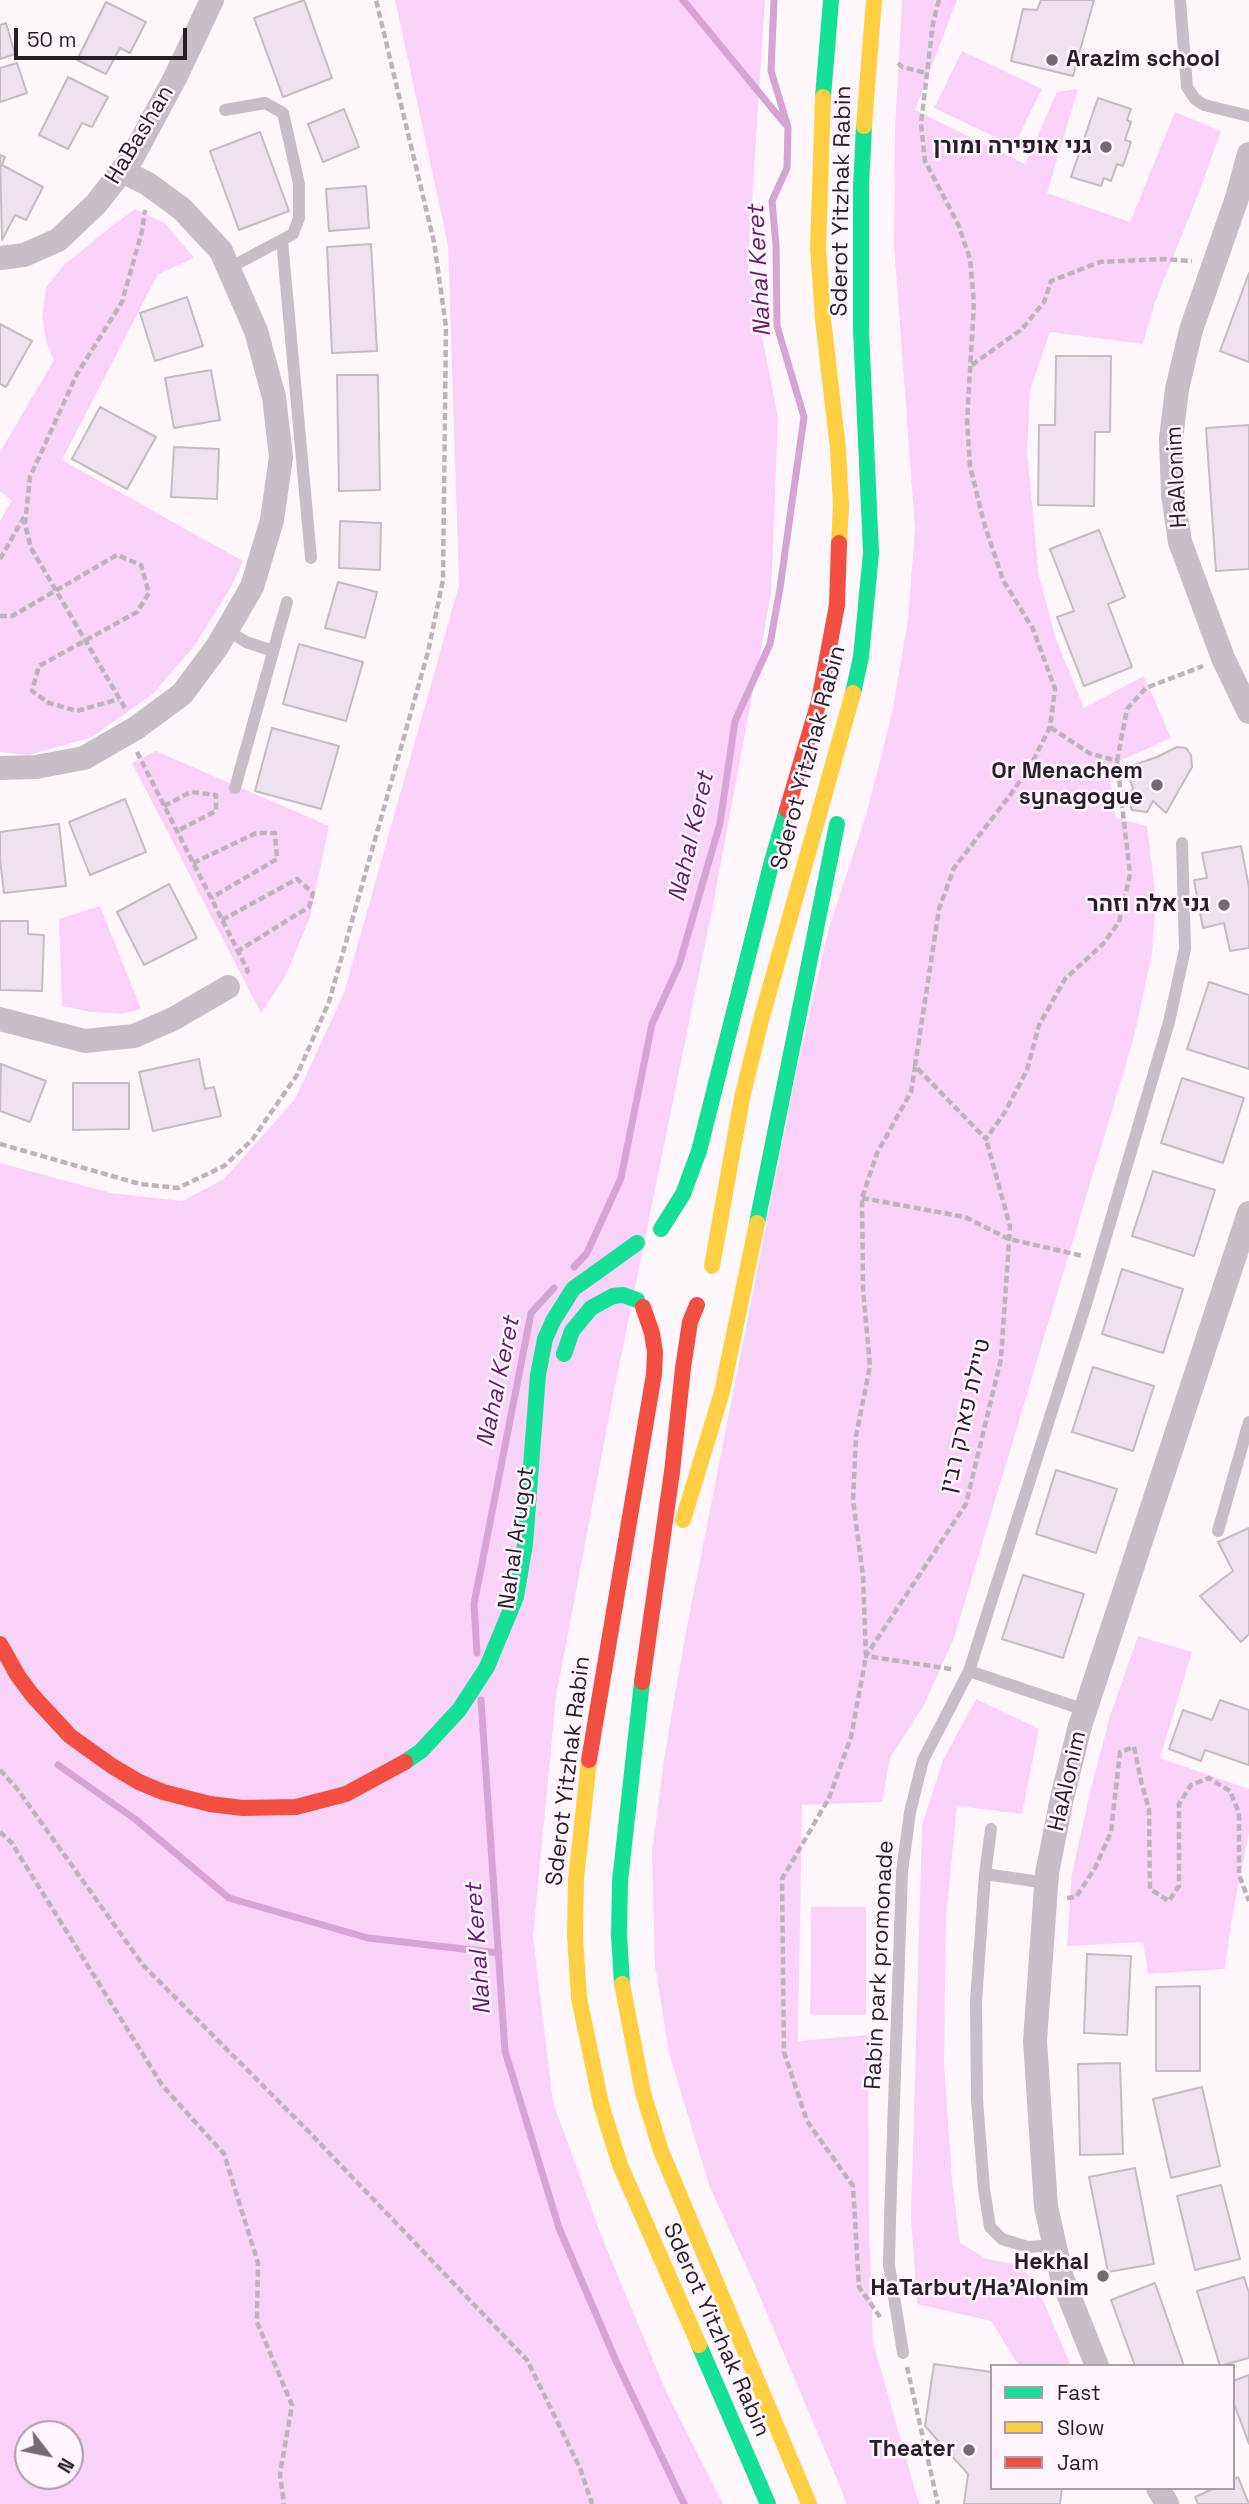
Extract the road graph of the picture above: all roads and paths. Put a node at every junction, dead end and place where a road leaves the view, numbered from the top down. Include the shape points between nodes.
1 (212, 0) edge
2 (376, 0) edge
3 (831, 0) edge
4 (874, 0) edge
5 (939, 0) edge
6 (1180, 0) edge
7 (225, 110) dead end
8 (1249, 116) edge
9 (1249, 154) edge
10 (122, 171) junction
11 (148, 184) junction
12 (282, 240) junction
13 (0, 258) edge
14 (1215, 263) junction
15 (229, 268) junction
16 (971, 366) junction
17 (26, 513) junction
18 (311, 558) dead end
19 (0, 559) edge
20 (57, 591) junction
21 (287, 602) dead end
22 (0, 616) edge
23 (227, 630) junction
24 (86, 642) junction
25 (273, 651) junction
26 (861, 657) junction
27 (1223, 658) junction
28 (119, 699) junction
29 (1249, 712) edge
30 (1050, 727) junction
31 (131, 730) junction
32 (1117, 761) junction
33 (0, 768) edge
34 (845, 781) dead end
35 (235, 788) dead end
36 (164, 806) junction
37 (841, 806) dead end
38 (177, 831) junction
39 (1182, 843) dead end
40 (193, 863) junction
41 (211, 898) junction
42 (222, 919) junction
43 (238, 951) junction
44 (228, 987) joint
45 (0, 1019) edge
46 (915, 1066) junction
47 (986, 1139) junction
48 (0, 1144) edge
49 (862, 1198) junction
50 (1249, 1213) edge
51 (661, 1229) junction
52 (681, 1231) dead end
53 (1009, 1239) junction
54 (700, 1241) dead end
55 (637, 1243) junction
56 (1100, 1260) junction
57 (707, 1286) junction
58 (640, 1303) junction
59 (560, 1374) dead end
60 (1249, 1422) edge
61 (1219, 1531) dead end
62 (0, 1644) edge
63 (866, 1656) junction
64 (969, 1671) junction
65 (642, 1679) junction
66 (1085, 1710) junction
67 (0, 1770) edge
68 (991, 1829) dead end
69 (0, 1832) edge
70 (985, 1874) junction
71 (1046, 1892) junction
72 (1249, 1901) edge
73 (1054, 2245) junction
74 (881, 2320) dead end
75 (903, 2353) joint
76 (1096, 2364) edge
77 (284, 2504) edge
78 (592, 2504) edge
79 (768, 2504) edge
80 (809, 2504) edge
81 (936, 2504) edge

1 - 10 street, HaBashan via 175,78
2 - 48 path via 434,242 446,327 443,580 428,652 329,1002 297,1075 252,1140 224,1166 178,1188 140,1184
3 - 51 main road, Sderot Yitzhak Rabin via 821,116 818,235 838,449 836,604 819,701 772,861 699,1151 682,1194
4 - 26 main road, Sderot Yitzhak Rabin via 861,187 870,553
5 - 16 path via 926,73 922,136 925,161 958,224 970,259 974,303
6 - 8 lane via 1187,87 1204,105
7 - 12 lane via 265,103 283,113 299,184 299,219 293,234
9 - 14 street, HaAlonim
10 - 11 street
10 - 13 street, HaBashan via 58,240 24,255
11 - 15 street via 182,209 221,251
11 - 17 path via 142,231 122,302 57,415 30,477
12 - 15 lane
12 - 18 lane
14 - 16 path via 1164,259 1100,262 1051,281 1044,302 1022,329
14 - 27 street, HaAlonim via 1191,330 1171,439 1180,542
15 - 23 street via 260,344 274,397 281,457 272,520 252,587
16 - 30 path via 970,466 1003,580 1033,629 1055,689
17 - 19 path
17 - 20 path via 31,548
20 - 22 path via 12,616
20 - 24 path
20 - 24 path via 117,555 141,565 149,593 137,612
21 - 25 lane
23 - 25 lane
23 - 31 street via 182,694
24 - 28 path
24 - 28 path via 39,666 32,691 49,703 77,711
25 - 35 lane
26 - 34 main road
26 - 57 main road, Sderot Yitzhak Rabin via 744,1086
27 - 29 street, HaAlonim
27 - 32 path via 1146,688 1127,709
28 - 31 path
30 - 32 path via 1089,753
30 - 46 path via 1031,765 954,868 939,909
31 - 33 street via 84,758
31 - 36 path
32 - 47 path via 1130,874 1119,922 1103,944 1065,979 1040,1025 1027,1070
36 - 38 path
36 - 38 path via 191,792 216,794 216,811
37 - 65 main road via 727,1371 663,1589
38 - 40 path
39 - 56 lane, Rabin park promonade via 1185,949 1169,1022
40 - 41 path
40 - 41 path via 256,833 275,833 277,859
41 - 42 path
42 - 43 path
42 - 43 path via 298,878 313,893 309,907
43 - 44 path via 248,971
44 - 45 street via 134,1036 85,1041
46 - 47 path
46 - 49 path via 911,1092 877,1153
47 - 53 path, טיילת פארק רבין via 1010,1226
49 - 53 path via 965,1217
49 - 63 path via 870,1366 856,1436 853,1500 863,1576
50 - 66 street, HaAlonim
51 - 52 main road
51 - 55 main road, Nahal Arugot
53 - 56 path
53 - 63 path, טיילת פארק רבין via 1001,1359 966,1504
54 - 57 main road via 708,1253
55 - 58 main road, Sderot Yitzhak Rabin via 626,1273
55 - 62 main road, Nahal Arugot via 578,1284 552,1321 538,1375 525,1544 512,1608 487,1667 459,1710 421,1751 396,1768 346,1794 296,1807 243,1808 163,1792 112,1766 70,1736 33,1696
56 - 64 lane, Rabin park promonade
57 - 58 main road via 671,1314
57 - 65 main road, Sderot Yitzhak Rabin via 687,1338 673,1472
58 - 59 main road via 613,1296 590,1308 568,1342
58 - 79 main road, Sderot Yitzhak Rabin via 652,1333 654,1374 581,1818 575,1936 579,1998 601,2104 620,2165
60 - 61 lane
63 - 64 path
63 - 74 path via 850,1737 829,1798 782,1879 784,2052 807,2121 853,2186 859,2287
64 - 66 lane
64 - 75 lane, Rabin park promonade via 923,1760 902,1872 889,2266
65 - 80 main road, Sderot Yitzhak Rabin via 620,1881 623,1993 631,2038 661,2151
66 - 71 street, HaAlonim via 1062,1798
67 - 78 path via 144,1965 527,2360 580,2468
68 - 70 lane
69 - 77 path via 11,1842 162,2085 224,2154 258,2263 257,2322 292,2405 280,2474
70 - 71 lane
70 - 73 lane via 976,2050 990,2227 1002,2239 1028,2247
71 - 72 path via 1076,1897 1095,1868 1111,1832 1120,1752 1134,1747 1149,1809 1150,1889 1169,1901 1179,1886 1179,1804 1191,1785 1209,1777 1230,1791 1239,1813 1239,1875
71 - 73 street, HaAlonim via 1035,2041 1046,2207
73 - 76 street, HaAlonim
75 - 81 path

